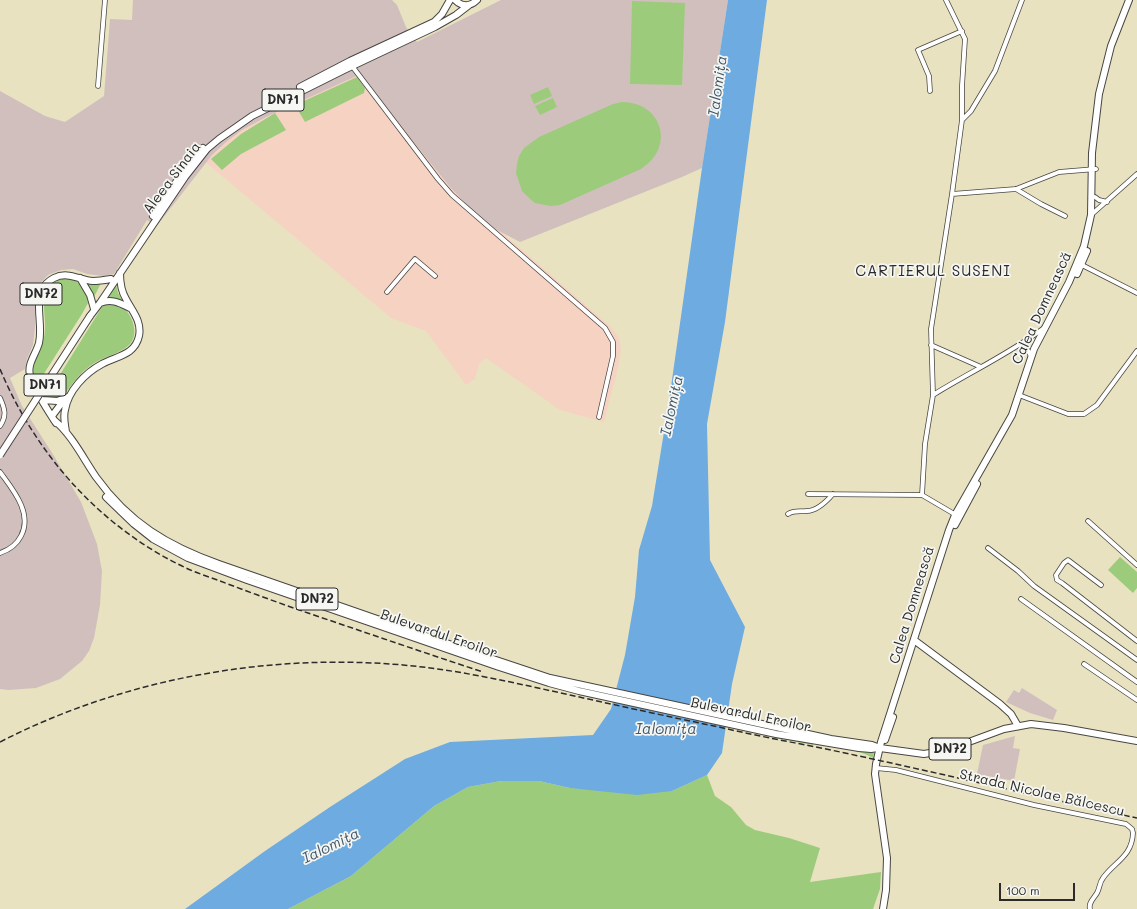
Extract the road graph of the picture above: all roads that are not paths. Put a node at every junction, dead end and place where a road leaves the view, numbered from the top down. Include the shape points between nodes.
1 (105, 0) edge
2 (450, 0) edge
3 (455, 0) edge
4 (946, 0) edge
5 (1022, 0) edge
6 (1129, 0) edge
7 (1134, 0) edge
8 (475, 2) edge
9 (962, 31) junction
10 (352, 66) junction
11 (98, 86) dead end
12 (930, 90) dead end
13 (962, 120) junction
14 (1094, 169) junction
15 (1137, 174) edge
16 (1016, 189) junction
17 (952, 194) junction
18 (1095, 197) junction
19 (1107, 202) junction
20 (1093, 214) junction
21 (1065, 216) dead end
22 (1080, 263) junction
23 (120, 273) junction
24 (435, 276) dead end
25 (80, 278) junction
26 (111, 279) junction
27 (387, 292) dead end
28 (1137, 293) edge
29 (100, 303) junction
30 (130, 308) junction
31 (94, 309) junction
32 (1044, 328) junction
33 (1029, 339) junction
34 (1038, 343) junction
35 (931, 345) junction
36 (1021, 345) junction
37 (1137, 351) edge
38 (1031, 356) junction
39 (981, 367) junction
40 (933, 395) junction
41 (1021, 396) junction
42 (0, 398) edge
43 (66, 399) junction
44 (43, 400) junction
45 (65, 410) junction
46 (599, 417) dead end
47 (53, 418) junction
48 (0, 426) edge
49 (66, 432) junction
50 (0, 455) edge
51 (0, 472) edge
52 (808, 494) dead end
53 (833, 494) junction
54 (922, 495) junction
55 (788, 514) dead end
56 (957, 516) junction
57 (1088, 521) dead end
58 (988, 548) dead end
59 (0, 553) edge
60 (1137, 565) edge
61 (1101, 585) dead end
62 (1021, 599) dead end
63 (1137, 640) edge
64 (915, 641) junction
65 (1137, 660) edge
66 (1084, 664) dead end
67 (1137, 682) edge
68 (580, 688) junction
69 (1137, 700) edge
70 (1018, 726) junction
71 (1137, 741) edge
72 (880, 748) junction
73 (876, 768) junction
74 (883, 909) edge
75 (1090, 909) edge

1 - 11 street
2 - 26 main road, Aleea Sinaia via 438,19 430,24 270,102 220,132 197,154 176,181
3 - 8 main road, Aleea Sinaia via 460,4
4 - 9 street
5 - 13 street via 995,71 971,111
6 - 14 main road, Calea Domnească via 1112,46 1099,94 1094,132
7 - 14 main road via 1115,48 1102,97
8 - 10 main road, Aleea Sinaia / DN71 via 430,29
9 - 12 street via 918,50 929,76
9 - 13 street via 965,44
10 - 23 main road, Aleea Sinaia / DN71 via 252,116 215,142 185,177
10 - 46 street via 452,195 605,328 613,342 613,356
13 - 17 street
14 - 16 street via 1059,172
14 - 18 main road
14 - 20 main road, Calea Domnească
15 - 19 street
16 - 17 street
16 - 21 street
17 - 35 street via 930,329
18 - 19 street
18 - 20 main road
19 - 20 street
20 - 22 main road, Calea Domnească
22 - 28 street
22 - 32 main road, Calea Domnească
22 - 34 main road, Calea Domnească
23 - 29 main road, Aleea Sinaia
23 - 30 main road via 123,292
24 - 27 street via 415,259
25 - 26 main road, DN72 via 92,281
25 - 31 main road via 90,295
25 - 44 main road, DN72 via 66,275 56,277 49,280 42,290 39,304 40,334 29,372
26 - 31 main road, Aleea Sinaia via 96,301
29 - 30 main road via 112,301
29 - 31 main road, Aleea Sinaia / DN71
30 - 43 main road via 137,316 140,328 138,342 125,355 102,364 89,373
31 - 50 main road, Aleea Sinaia / DN71, bridge
32 - 33 street
32 - 34 main road, Calea Domnească
33 - 34 street
33 - 36 street
34 - 38 main road, Calea Domnească
34 - 41 main road, Calea Domnească
35 - 39 street
35 - 40 street
36 - 38 street
36 - 39 street
37 - 41 street via 1097,405 1084,414 1068,414
38 - 41 main road, Calea Domnească
39 - 40 street
40 - 54 street via 925,444
41 - 56 main road, Calea Domnească
42 - 48 street via 5,415
43 - 44 main road
43 - 45 main road
43 - 47 main road
44 - 47 main road, Bulevardul Eroilor / DN72
45 - 47 main road
45 - 49 main road
47 - 49 main road, Bulevardul Eroilor / DN72
47 - 68 main road, Bulevardul Eroilor / DN72 via 89,475 108,499 134,524 171,549 247,580 499,667 549,683
49 - 68 main road, Bulevardul Eroilor / DN72 via 111,496 136,521 173,545 208,560
51 - 59 street via 23,510 25,527 18,541
52 - 53 street
53 - 54 street
53 - 55 street via 812,511
54 - 56 street
56 - 64 main road, Calea Domnească
57 - 60 street
58 - 65 street via 1034,586
61 - 63 street via 1068,560 1056,576 1057,580
62 - 67 street
64 - 70 main road via 1000,704 1011,714
64 - 72 main road, Calea Domnească
64 - 72 main road, Calea Domnească via 888,732
66 - 69 street
68 - 72 main road, Bulevardul Eroilor / DN72
68 - 72 main road, Bulevardul Eroilor / DN72 via 776,734 859,748
70 - 71 main road, Bulevardul Eroilor / DN72 via 1044,725
70 - 72 main road, Bulevardul Eroilor / DN72 via 936,752 918,754
72 - 73 main road
73 - 74 main road via 887,858
73 - 75 street, Strada Nicolae Bălcescu via 896,770 1034,805 1126,824 1133,833 1130,848 1102,879 1090,903

